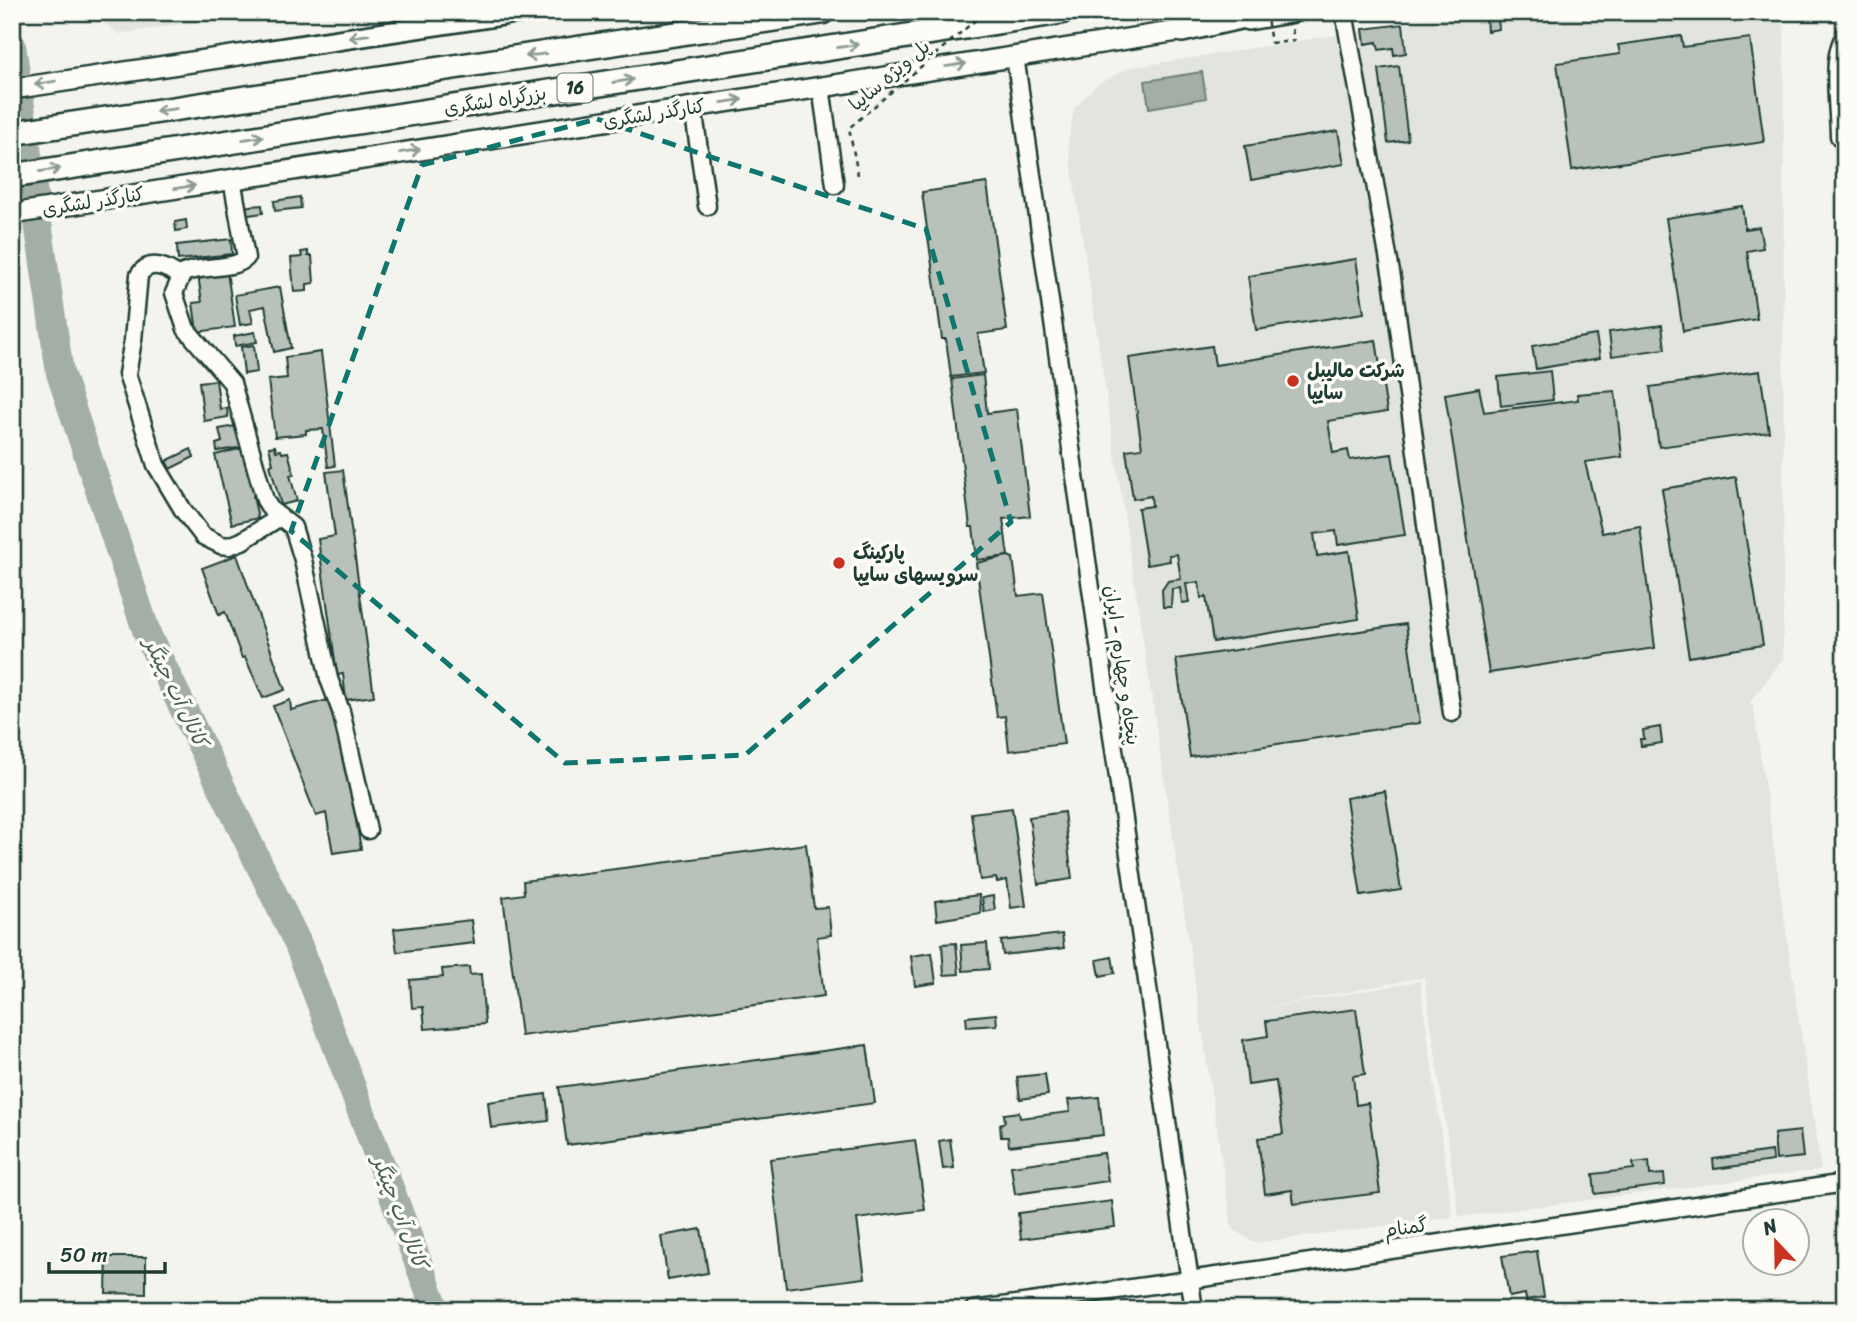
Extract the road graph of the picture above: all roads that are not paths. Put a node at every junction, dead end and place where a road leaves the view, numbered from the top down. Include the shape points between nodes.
1 (523, 12) edge
2 (822, 12) edge
3 (1061, 12) edge
4 (1264, 12) edge
5 (1295, 12) edge
6 (1344, 12) edge
7 (1182, 30) junction
8 (1845, 36) edge
9 (1015, 56) junction
10 (821, 87) junction
11 (12, 89) edge
12 (693, 107) junction
13 (12, 133) edge
14 (1845, 145) edge
15 (12, 176) edge
16 (232, 179) junction
17 (835, 185) dead end
18 (707, 206) dead end
19 (12, 214) edge
20 (181, 277) junction
21 (279, 517) junction
22 (1452, 713) dead end
23 (368, 830) dead end
24 (1845, 1183) edge
25 (1189, 1280) junction
26 (973, 1310) edge
27 (1194, 1310) edge

1 -> 11 main road
2 -> 13 highway, بزرگراه لشگری / 16
15 -> 3 highway, بزرگراه لشگری / 16
4 - 7 highway
5 - 7 main road, کنارگذر لشگری
6 - 22 lane via 1392,278
7 - 9 main road, کنارگذر لشگری
8 - 14 lane via 1838,46 1839,136
10 -> 9 main road, کنارگذر لشگری
9 - 25 lane, پنجاه و چهارم - ایران
12 -> 10 main road, کنارگذر لشگری
10 - 17 lane
16 -> 12 main road, کنارگذر لشگری
12 - 18 lane
19 -> 16 main road, کنارگذر لشگری
16 - 20 lane via 246,258 238,265 195,268
20 - 21 lane via 174,293 186,329 232,383 265,500
20 - 21 lane via 164,265 150,266 139,275 127,374 156,465 203,536 221,545 242,541
21 - 23 lane via 293,527 303,560
24 - 25 lane, گمنام
25 - 26 lane, گمنام
25 - 27 lane, پنجاه و چهارم - ایران

